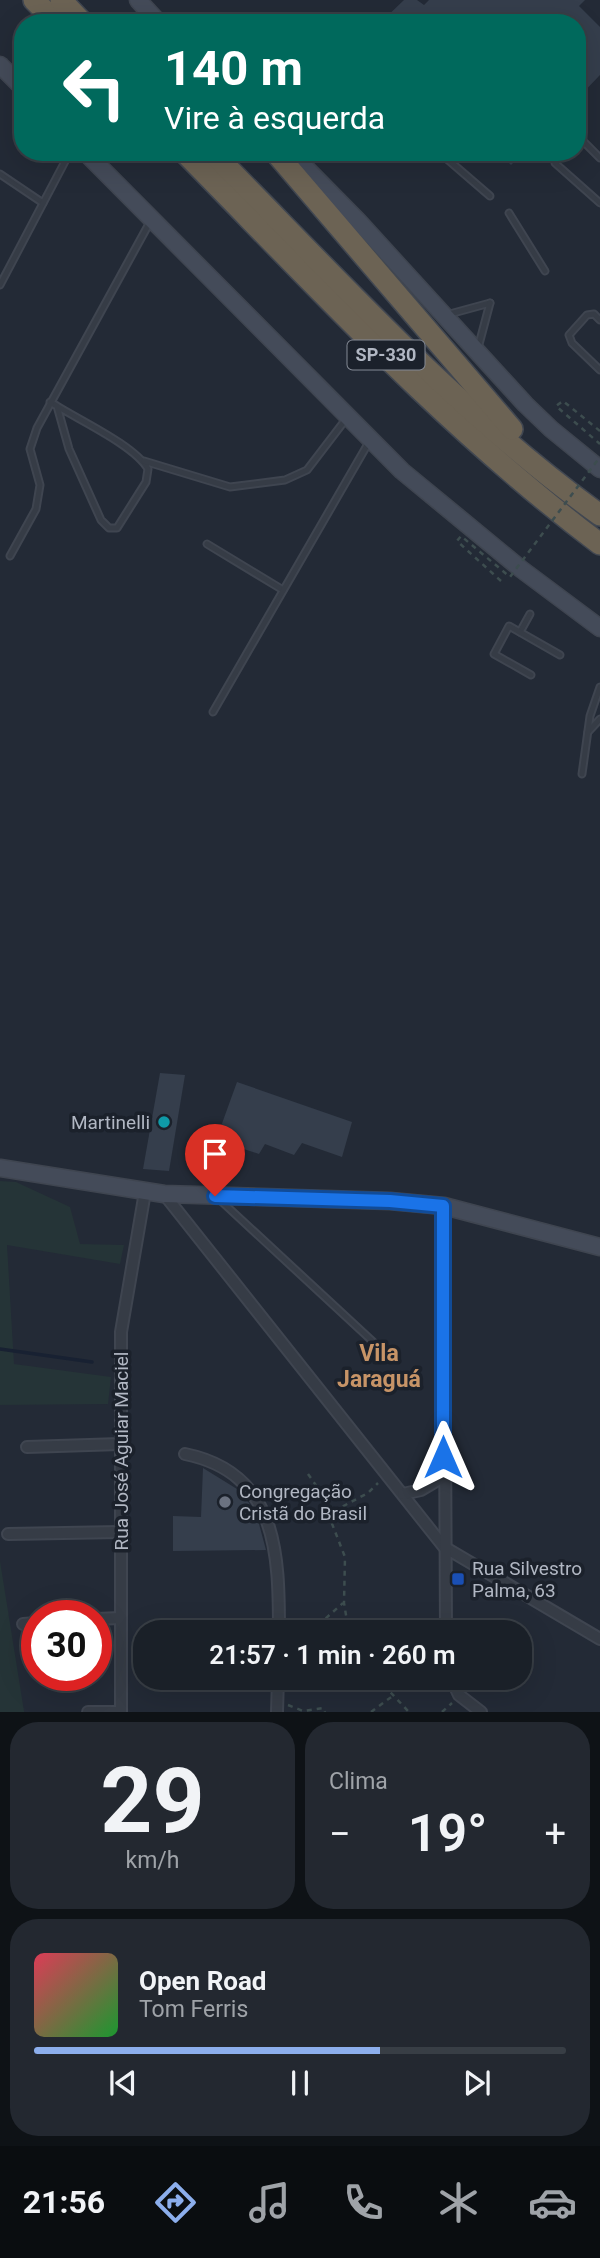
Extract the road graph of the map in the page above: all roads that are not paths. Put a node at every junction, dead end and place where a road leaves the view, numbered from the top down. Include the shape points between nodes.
1 (34, 0) edge
2 (61, 0) edge
3 (138, 0) edge
4 (48, 14) edge
5 (74, 14) edge
6 (151, 14) edge
7 (0, 65) edge
8 (14, 79) edge
9 (586, 144) edge
10 (600, 158) edge
11 (65, 161) edge
12 (94, 161) edge
13 (193, 161) edge
14 (221, 161) edge
15 (283, 161) edge
16 (299, 161) edge
17 (449, 161) edge
18 (555, 163) dead end
19 (0, 174) edge
20 (490, 196) dead end
21 (43, 203) junction
22 (600, 204) edge
23 (509, 212) dead end
24 (152, 219) junction
25 (545, 271) dead end
26 (0, 285) edge
27 (445, 315) junction
28 (600, 320) edge
29 (477, 351) junction
30 (600, 370) edge
31 (50, 402) junction
32 (57, 406) junction
33 (348, 417) junction
34 (370, 439) junction
35 (144, 461) junction
36 (600, 469) edge
37 (567, 491) junction
38 (600, 515) edge
39 (207, 544) dead end
40 (600, 544) edge
41 (10, 556) dead end
42 (284, 590) junction
43 (530, 614) dead end
44 (600, 628) edge
45 (520, 632) junction
46 (560, 655) dead end
47 (531, 675) dead end
48 (600, 687) edge
49 (213, 712) dead end
50 (600, 719) edge
51 (588, 732) junction
52 (582, 774) dead end
53 (0, 1168) edge
54 (145, 1192) junction
55 (164, 1194) junction
56 (215, 1196) junction
57 (443, 1206) junction
58 (600, 1247) edge
59 (383, 1350) dead end
60 (120, 1444) junction
61 (27, 1447) dead end
62 (185, 1454) dead end
63 (443, 1477) junction
64 (403, 1494) junction
65 (120, 1532) junction
66 (8, 1534) dead end
67 (444, 1547) junction
68 (112, 1618) edge
69 (120, 1618) junction
70 (278, 1620) edge
71 (446, 1620) edge
72 (600, 1639) edge
73 (457, 1690) edge
74 (88, 1712) edge
75 (121, 1712) edge
76 (481, 1712) edge

1 - 4 highway
2 - 5 highway
3 - 6 main road
7 - 8 main road
9 - 10 lane
11 - 21 lane
12 - 24 main road
13 - 40 highway, SP-330 via 465,434
14 - 37 highway, SP-330 via 410,351
15 - 37 highway
16 - 27 main road
17 - 20 lane
18 - 22 lane
19 - 21 lane
21 - 26 lane
23 - 25 lane
24 - 31 lane
24 - 33 main road
27 - 29 main road
27 - 29 lane via 490,303
28 - 30 lane via 587,315 569,335
29 - 36 main road via 551,429
31 - 32 lane
31 - 41 lane via 30,449 40,485 36,509
32 - 35 lane
32 - 35 lane via 69,449 101,520 109,528 117,528 146,482
33 - 34 main road
33 - 35 lane via 307,470 285,480 230,487
34 - 42 lane
34 - 44 main road via 494,547
37 - 38 highway, SP-330
39 - 42 lane
42 - 49 lane
43 - 45 lane
45 - 46 lane
45 - 47 lane via 509,626 494,654
48 - 51 lane
50 - 51 lane
51 - 52 lane
53 - 54 main road
54 - 55 main road
54 - 60 street, Rua José Aguiar Maciel via 121,1332
55 - 56 main road
55 - 64 street
56 - 57 main road
56 - 59 lane
57 - 58 main road
57 - 63 street
60 - 61 street
60 - 65 street, Rua José Aguiar Maciel
62 - 70 street via 211,1459 229,1469 256,1497 272,1535
63 - 64 street
63 - 67 street
64 - 67 street
65 - 66 street
65 - 69 street, Rua José Aguiar Maciel
67 - 71 street
67 - 72 street
68 - 69 street
69 - 75 street, Rua José Aguiar Maciel
73 - 76 street
74 - 75 street

